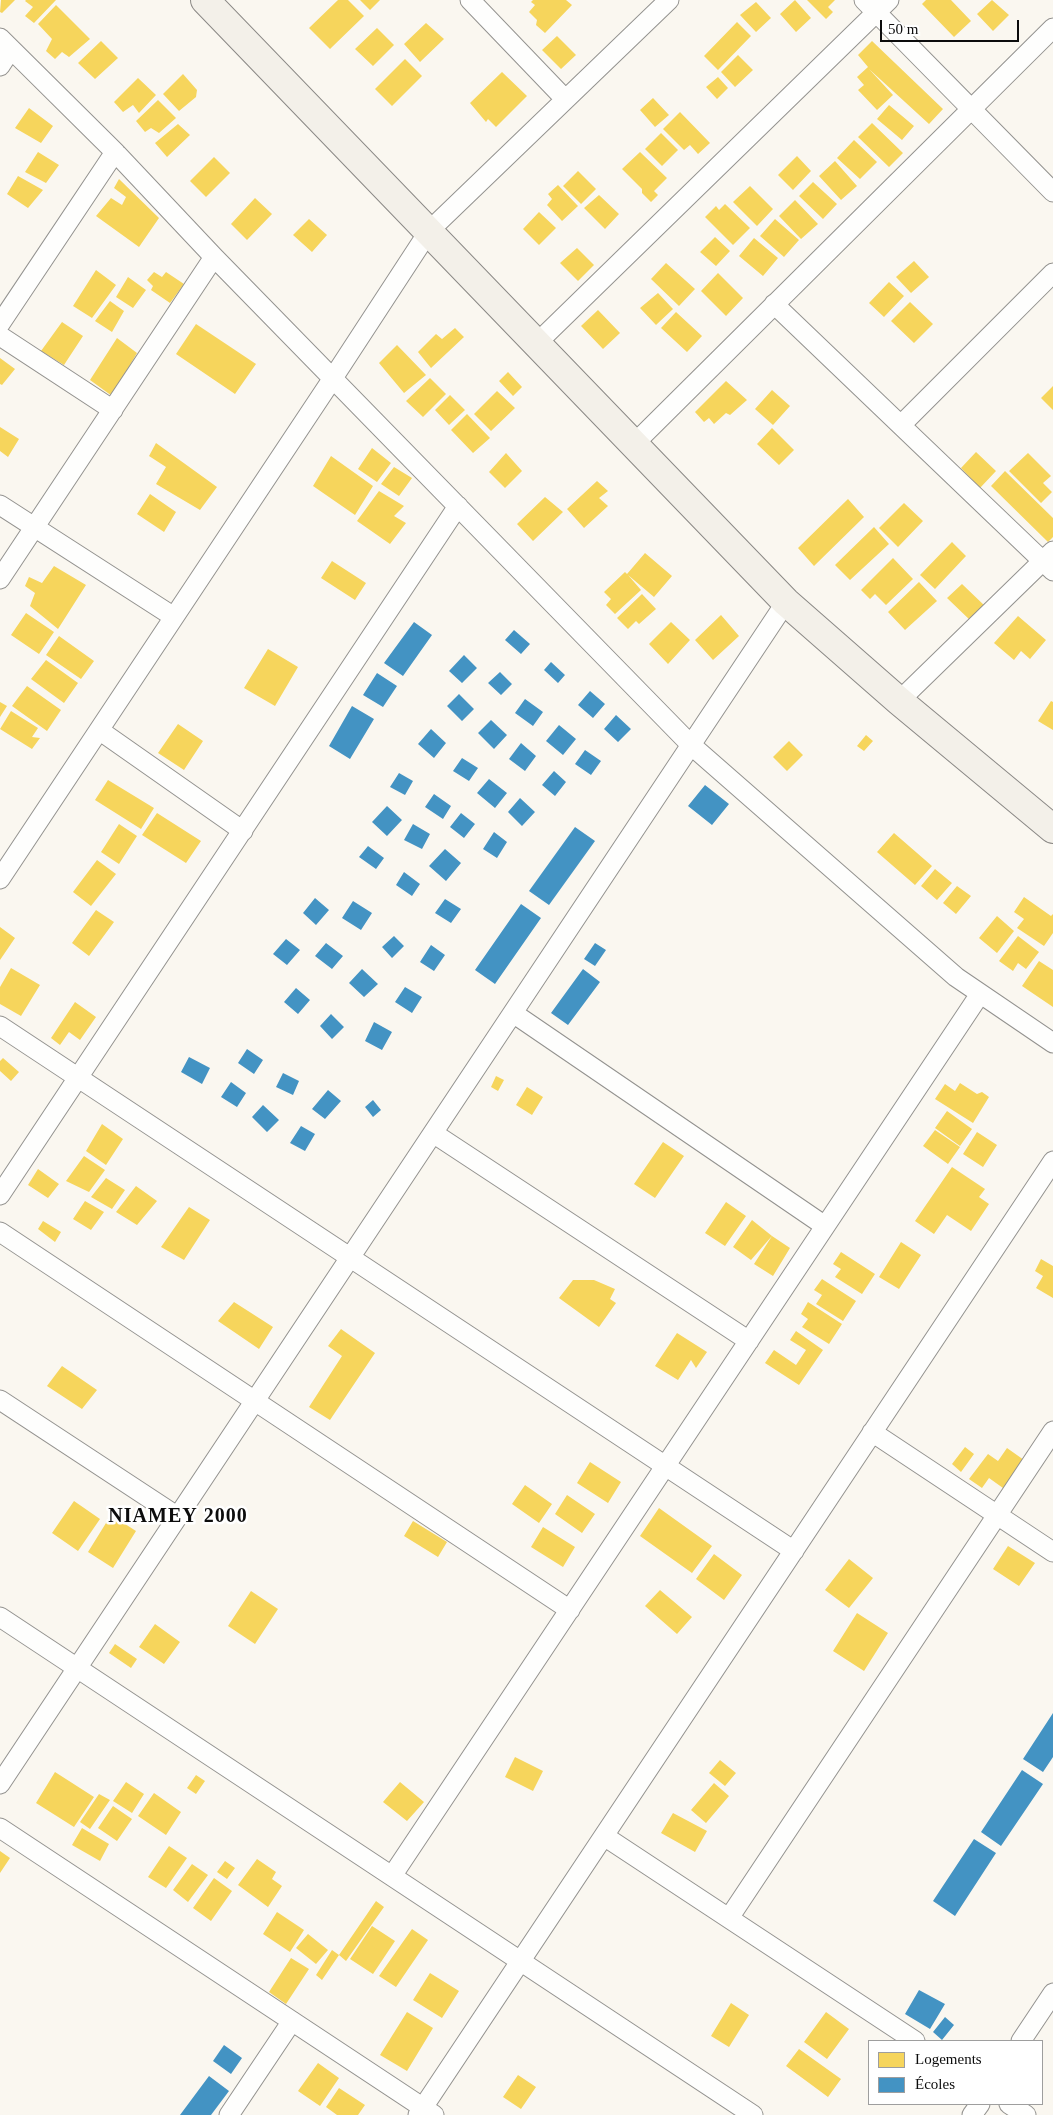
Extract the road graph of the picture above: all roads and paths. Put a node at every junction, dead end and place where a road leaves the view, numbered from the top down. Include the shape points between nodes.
1 (205, 0) edge
2 (470, 0) edge
3 (668, 0) edge
4 (877, 4) edge
5 (1053, 28) edge
6 (5, 43) edge
7 (0, 66) edge
8 (566, 99) junction
9 (972, 108) junction
10 (115, 152) junction
11 (1053, 192) edge
12 (428, 231) junction
13 (214, 257) junction
14 (1053, 273) edge
15 (774, 304) junction
16 (0, 324) edge
17 (0, 336) edge
18 (537, 343) junction
19 (333, 378) junction
20 (113, 410) junction
21 (901, 426) junction
22 (634, 444) junction
23 (0, 505) edge
24 (458, 506) junction
25 (34, 528) junction
26 (1050, 561) edge
27 (0, 579) edge
28 (786, 602) junction
29 (174, 617) junction
30 (899, 701) junction
31 (99, 730) junction
32 (691, 745) junction
33 (1053, 829) edge
34 (242, 831) junction
35 (0, 879) edge
36 (980, 994) junction
37 (513, 1014) junction
38 (0, 1026) edge
39 (1053, 1042) edge
40 (78, 1078) junction
41 (433, 1133) junction
42 (1053, 1160) edge
43 (0, 1195) edge
44 (825, 1226) junction
45 (0, 1232) edge
46 (350, 1257) junction
47 (749, 1341) junction
48 (0, 1400) edge
49 (255, 1401) junction
50 (1053, 1431) edge
51 (872, 1432) junction
52 (666, 1466) junction
53 (998, 1515) junction
54 (178, 1517) junction
55 (794, 1551) junction
56 (1053, 1552) edge
57 (570, 1610) junction
58 (0, 1617) edge
59 (77, 1668) junction
60 (0, 1784) edge
61 (0, 1828) edge
62 (604, 1836) junction
63 (392, 1876) junction
64 (729, 1918) junction
65 (520, 1961) junction
66 (1053, 1993) edge
67 (292, 2021) junction
68 (912, 2040) edge
69 (1022, 2040) edge
70 (1011, 2105) edge
71 (425, 2113) edge
72 (230, 2115) edge
73 (753, 2115) edge
74 (1026, 2115) edge

1 - 12 street
2 - 8 street
3 - 8 street
4 - 9 street
4 - 18 street
5 - 9 street
6 - 7 street
6 - 10 street
8 - 12 street
9 - 11 street
9 - 15 street
10 - 13 street
10 - 16 street
12 - 18 street
12 - 19 street
13 - 19 street
13 - 20 street
14 - 21 street
15 - 21 street
15 - 22 street
17 - 20 street
18 - 22 street
19 - 24 street
19 - 29 street
20 - 25 street
21 - 26 street
22 - 28 street
23 - 25 street
24 - 32 street
24 - 34 street
25 - 27 street
25 - 29 street
26 - 30 street
28 - 30 street
28 - 32 street
29 - 31 street
30 - 33 street
31 - 34 street
31 - 35 street
32 - 36 street via 934,959
32 - 37 street
34 - 40 street
36 - 39 street
36 - 44 street
37 - 41 street
37 - 44 street
38 - 40 street
40 - 43 street
40 - 46 street
41 - 46 street
41 - 47 street
42 - 51 street
44 - 47 street
45 - 49 street
46 - 49 street
46 - 52 street
47 - 52 street
48 - 54 street
49 - 54 street
49 - 57 street
50 - 53 street
51 - 53 street
51 - 55 street
52 - 55 street
52 - 57 street
53 - 56 street
53 - 64 street
54 - 59 street
55 - 62 street
57 - 63 street
58 - 59 street
59 - 60 street
59 - 63 street
61 - 67 street
62 - 64 street
62 - 65 street
63 - 65 street
64 - 68 street
65 - 71 street
65 - 73 street
66 - 69 street
67 - 71 street
67 - 72 street
70 - 74 street

